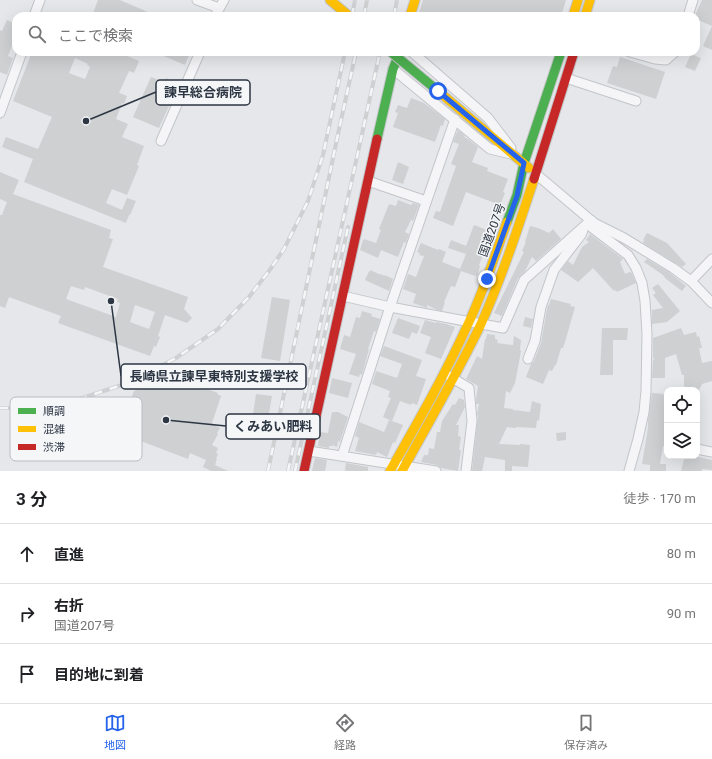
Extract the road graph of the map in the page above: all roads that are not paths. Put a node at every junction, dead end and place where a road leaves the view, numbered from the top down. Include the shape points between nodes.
1 (40, 0) edge
2 (197, 0) edge
3 (330, 0) edge
4 (415, 0) edge
5 (578, 0) edge
6 (590, 0) edge
7 (693, 0) edge
8 (219, 8) edge
9 (36, 12) edge
10 (344, 12) edge
11 (411, 12) edge
12 (574, 12) edge
13 (586, 12) edge
14 (689, 12) edge
15 (21, 56) edge
16 (198, 56) edge
17 (396, 56) edge
18 (398, 56) edge
19 (417, 56) edge
20 (560, 56) edge
21 (573, 56) edge
22 (644, 56) edge
23 (670, 56) edge
24 (393, 69) junction
25 (566, 78) junction
26 (636, 101) dead end
27 (0, 113) edge
28 (454, 119) junction
29 (161, 141) dead end
30 (516, 156) junction
31 (524, 163) junction
32 (536, 174) junction
33 (368, 181) junction
34 (426, 201) junction
35 (590, 222) junction
36 (712, 259) edge
37 (690, 281) junction
38 (343, 296) junction
39 (712, 303) edge
40 (390, 307) junction
41 (470, 321) junction
42 (481, 323) junction
43 (528, 359) dead end
44 (444, 374) junction
45 (454, 379) junction
46 (700, 450) edge
47 (308, 451) junction
48 (712, 452) edge
49 (342, 456) junction
50 (392, 468) edge
51 (403, 469) edge
52 (304, 471) edge
53 (436, 471) edge
54 (466, 471) edge
55 (629, 471) edge

1 - 9 street
2 - 8 street
3 - 10 street
4 - 11 street
5 - 12 street
6 - 13 street
7 - 14 street
15 - 27 street
16 - 29 street
17 - 30 street, bridge
18 - 24 street
19 - 30 street via 488,118
20 - 31 street, 国道207号
21 - 25 street
22 - 23 street via 666,60
24 - 28 street
24 - 33 street
25 - 26 street
25 - 32 street
28 - 30 street via 490,149
28 - 34 street
30 - 31 street
31 - 32 street
31 - 41 street, 国道207号 via 517,196
32 - 35 street
32 - 42 street via 506,263
33 - 34 street
33 - 38 street
34 - 40 street
35 - 37 street via 653,255
35 - 42 street via 524,280 503,328
35 - 43 street via 554,270 541,307 535,340
35 - 55 street via 591,227 628,255 642,284 645,301 646,391 644,412
36 - 37 street
37 - 39 street
38 - 40 street
38 - 47 street
40 - 41 street
40 - 49 street
41 - 42 street
41 - 44 street, 国道207号
42 - 45 street
44 - 45 street
44 - 50 street, 国道207号
45 - 51 street
45 - 54 street via 469,388 472,421
46 - 48 street
47 - 49 street
47 - 52 street
49 - 50 street
50 - 51 street
51 - 53 street

